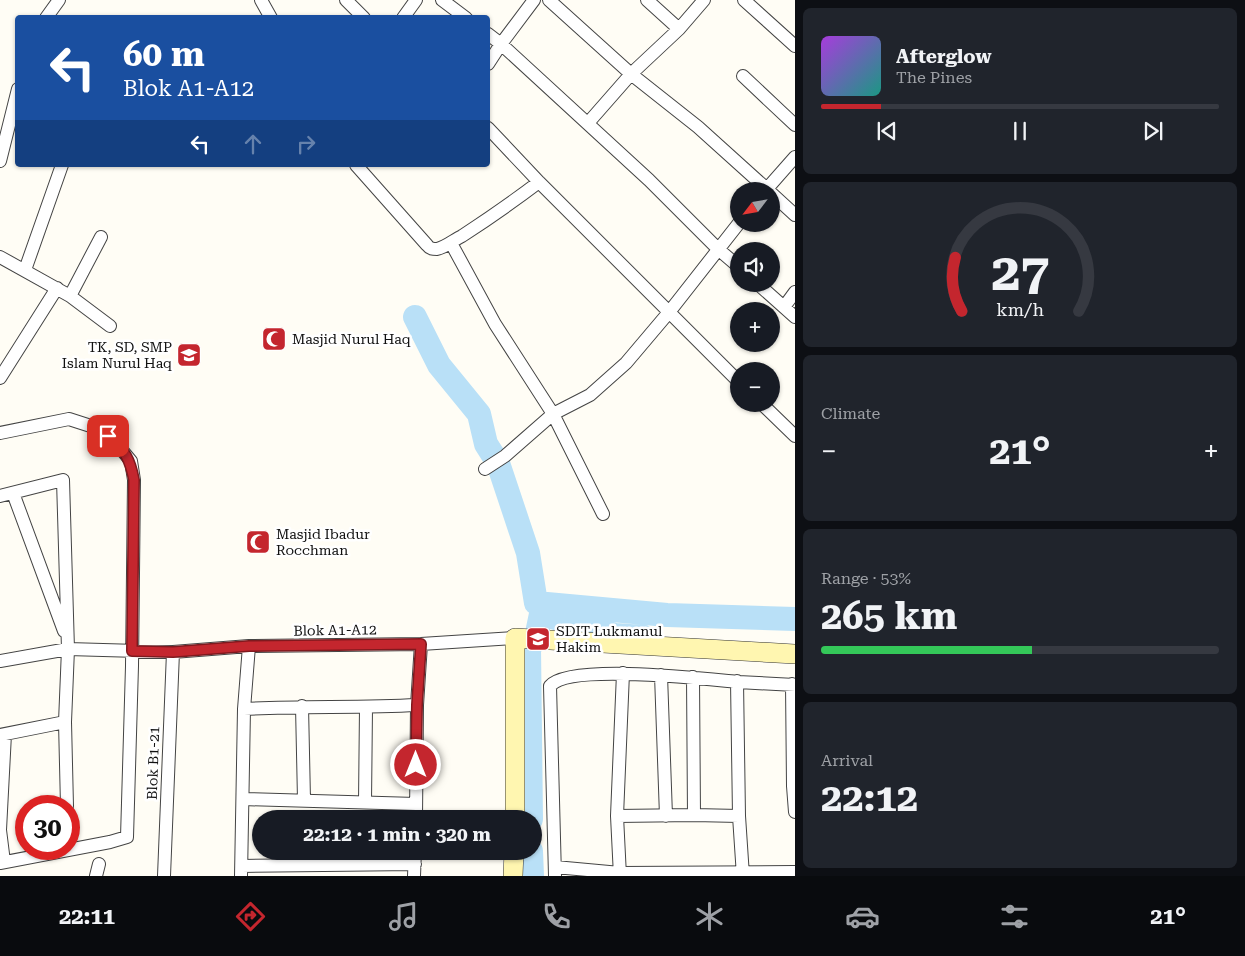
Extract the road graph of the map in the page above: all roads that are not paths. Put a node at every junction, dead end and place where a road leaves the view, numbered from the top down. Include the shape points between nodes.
1 (59, 0) edge
2 (262, 0) edge
3 (346, 0) edge
4 (416, 0) edge
5 (442, 0) edge
6 (534, 0) edge
7 (549, 0) edge
8 (647, 0) edge
9 (704, 0) edge
10 (744, 0) edge
11 (48, 15) edge
12 (270, 15) edge
13 (361, 15) edge
14 (405, 15) edge
15 (462, 15) edge
16 (679, 29) junction
17 (490, 36) edge
18 (501, 44) junction
19 (795, 46) edge
20 (490, 61) edge
21 (631, 74) junction
22 (743, 76) dead end
23 (15, 102) edge
24 (588, 123) junction
25 (795, 126) edge
26 (490, 130) edge
27 (795, 157) edge
28 (0, 161) edge
29 (61, 167) edge
30 (358, 167) edge
31 (539, 182) junction
32 (758, 182) edge
33 (775, 182) edge
34 (780, 202) edge
35 (795, 215) edge
36 (732, 232) edge
37 (101, 237) dead end
38 (451, 242) junction
39 (718, 249) junction
40 (0, 257) edge
41 (730, 259) edge
42 (26, 270) junction
43 (57, 288) junction
44 (767, 292) edge
45 (795, 292) edge
46 (70, 296) junction
47 (784, 307) junction
48 (670, 311) junction
49 (795, 317) edge
50 (110, 326) dead end
51 (730, 373) edge
52 (0, 378) edge
53 (770, 412) edge
54 (553, 414) junction
55 (0, 433) edge
56 (795, 436) edge
57 (489, 467) dead end
58 (13, 493) junction
59 (0, 496) edge
60 (603, 514) dead end
61 (515, 638) junction
62 (421, 644) junction
63 (68, 645) junction
64 (249, 646) junction
65 (132, 651) junction
66 (173, 652) junction
67 (795, 654) edge
68 (0, 661) edge
69 (623, 674) junction
70 (660, 675) junction
71 (693, 677) junction
72 (737, 682) junction
73 (794, 684) edge
74 (417, 705) junction
75 (302, 706) junction
76 (366, 708) junction
77 (244, 709) junction
78 (65, 722) junction
79 (2, 735) edge
80 (66, 795) edge
81 (243, 799) junction
82 (304, 800) junction
83 (365, 802) junction
84 (416, 804) junction
85 (416, 810) edge
86 (515, 810) edge
87 (795, 812) edge
88 (694, 815) junction
89 (617, 816) junction
90 (666, 816) junction
91 (740, 816) junction
92 (0, 830) edge
93 (80, 848) edge
94 (17, 860) edge
95 (514, 860) edge
96 (2, 863) edge
97 (415, 864) edge
98 (242, 871) edge
99 (555, 872) edge
100 (795, 872) edge
101 (620, 874) edge
102 (743, 874) edge
103 (164, 876) edge
104 (513, 876) edge

1 - 11 street
2 - 12 street
3 - 13 street
4 - 14 street
5 - 15 street
6 - 18 street
7 - 21 street
8 - 16 street
9 - 16 street
10 - 19 street
16 - 21 street
17 - 18 street
18 - 20 street
18 - 24 street
21 - 24 street
21 - 32 street via 698,127
22 - 25 street
23 - 28 street
24 - 39 street
26 - 31 street
27 - 33 street
29 - 42 street
30 - 38 street via 430,248
31 - 38 street
31 - 48 street
34 - 35 street
36 - 39 street
37 - 46 street
38 - 54 street via 495,324
39 - 41 street
39 - 48 street
40 - 42 street
42 - 43 street
43 - 46 street
43 - 52 street
44 - 47 street
45 - 47 street
46 - 50 street
47 - 49 street
48 - 51 street
48 - 54 street via 626,363 590,395
53 - 56 street
54 - 57 street
54 - 60 street
55 - 65 street via 69,418 100,430 131,462 134,480
58 - 59 street
58 - 63 street
58 - 63 street via 63,480
61 - 62 street, Blok A1-A12
61 - 67 street
61 - 86 street
62 - 64 street, Blok A1-A12
62 - 74 street
63 - 65 street, Blok A1-A12
63 - 68 street, Blok A1-A12
63 - 78 street
64 - 66 street, Blok A1-A12
64 - 77 street
65 - 66 street, Blok A1-A12
65 - 93 street via 127,836
66 - 103 street, Blok B1-21
69 - 70 street
69 - 89 street
69 - 99 street via 566,678 550,686
70 - 71 street
70 - 90 street
71 - 72 street
71 - 88 street
72 - 73 street
72 - 91 street
73 - 87 street
74 - 76 street
74 - 84 street
75 - 76 street
75 - 77 street
75 - 82 street
76 - 83 street
77 - 81 street
78 - 79 street
78 - 80 street
79 - 92 street
81 - 82 street
81 - 98 street
82 - 83 street
83 - 84 street
84 - 85 street
88 - 90 street
88 - 91 street
89 - 90 street
89 - 101 street
91 - 102 street
92 - 96 street
94 - 96 street
95 - 104 street
97 - 98 street
99 - 101 street
100 - 102 street
101 - 102 street

